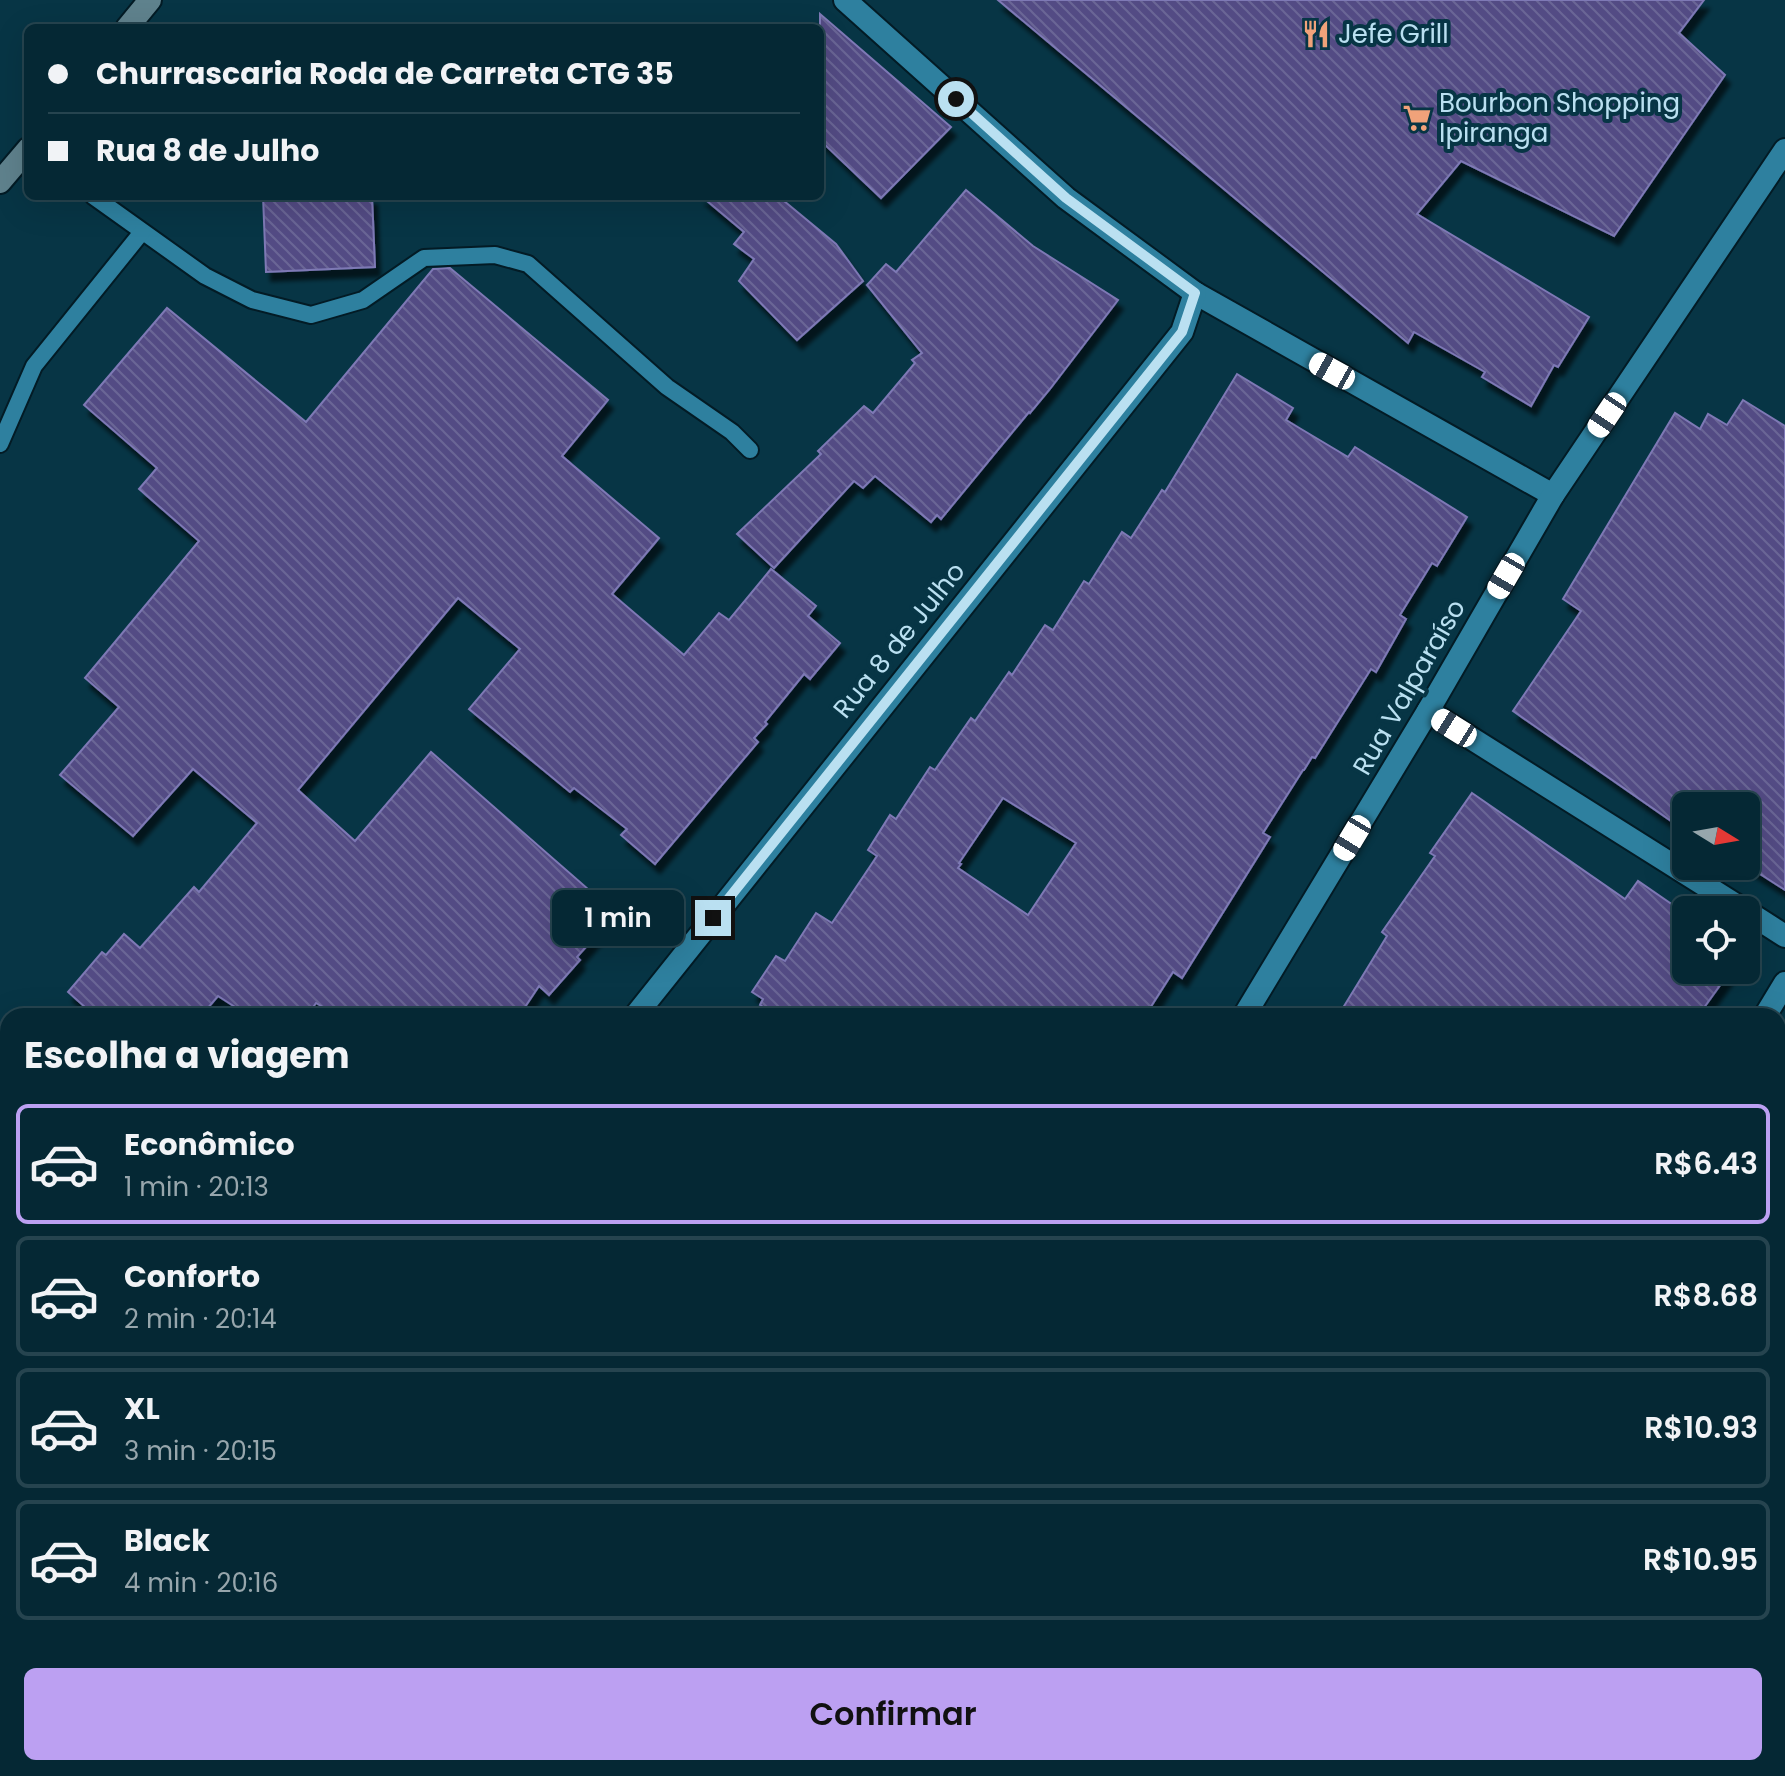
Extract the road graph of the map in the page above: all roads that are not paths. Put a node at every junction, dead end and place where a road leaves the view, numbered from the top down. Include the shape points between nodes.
1 (150, 0) edge
2 (845, 0) edge
3 (130, 24) edge
4 (1785, 150) edge
5 (24, 154) edge
6 (3, 181) edge
7 (98, 200) edge
8 (142, 232) junction
9 (1195, 293) junction
10 (0, 444) edge
11 (750, 450) dead end
12 (1553, 495) junction
13 (1428, 711) junction
14 (1723, 896) edge
15 (1760, 920) edge
16 (1785, 936) edge
17 (1785, 983) edge
18 (641, 1008) edge
19 (1249, 1008) edge
20 (1770, 1008) edge

1 - 3 main road
2 - 9 street via 1066,198
4 - 12 street, Rua Valparaíso
5 - 6 main road
7 - 8 lane
8 - 10 lane via 34,366
8 - 11 lane via 205,276 252,300 311,315 363,300 424,258 495,255 528,264 667,387
9 - 12 street
9 - 18 street, Rua 8 de Julho via 1182,332
12 - 13 street, Rua Valparaíso
13 - 14 street
13 - 19 street, Rua Valparaíso
15 - 16 street
17 - 20 street

